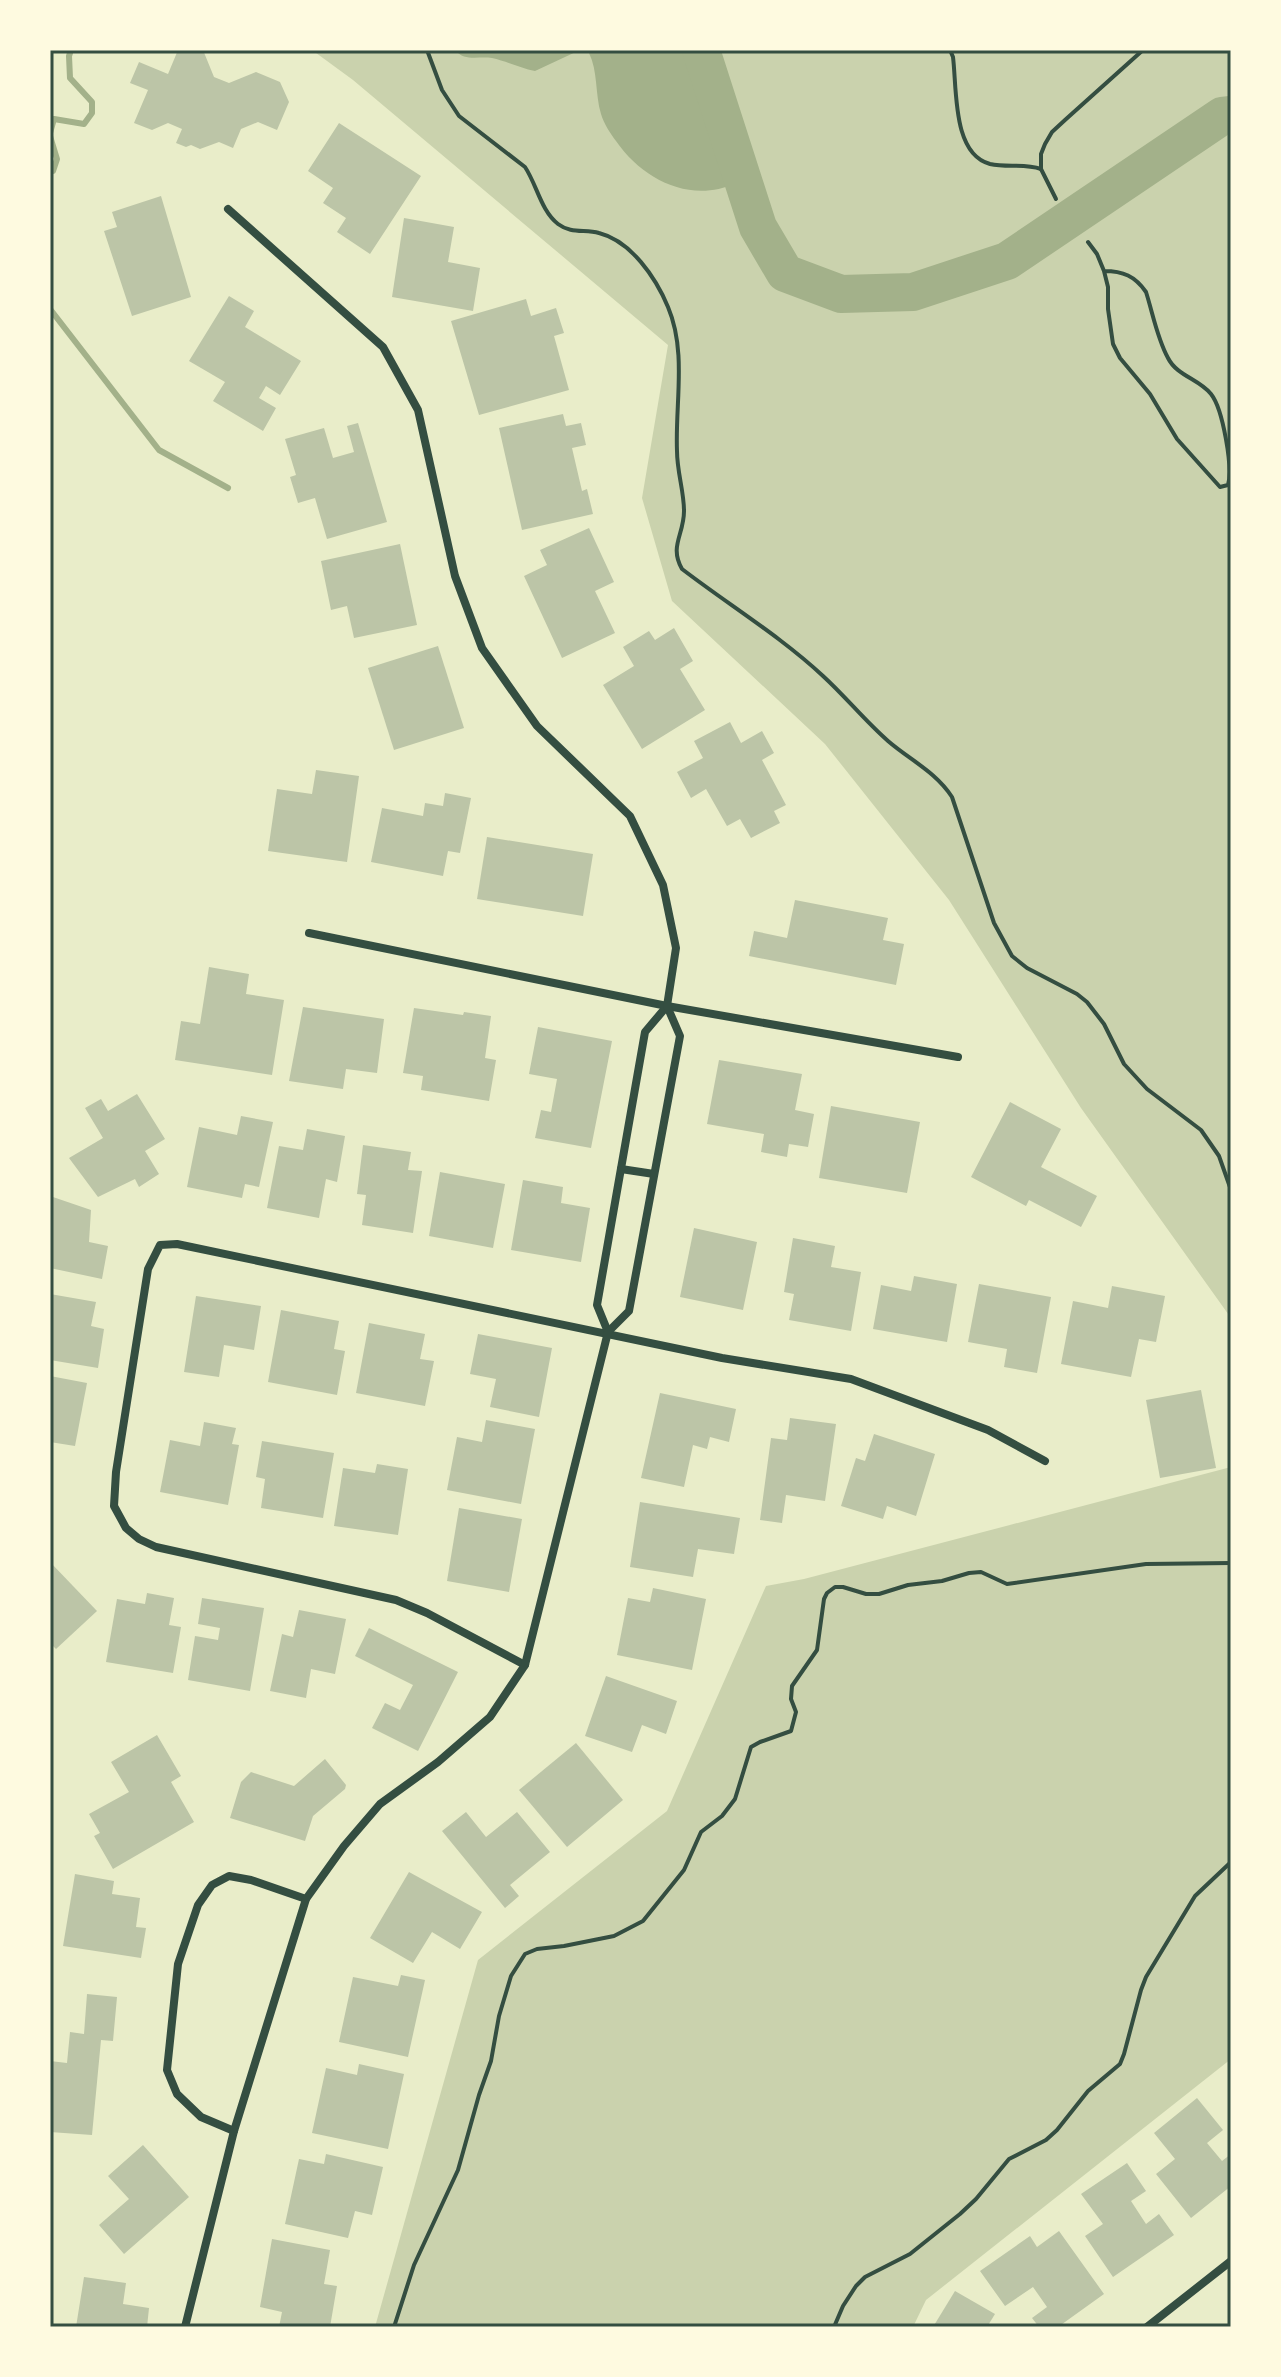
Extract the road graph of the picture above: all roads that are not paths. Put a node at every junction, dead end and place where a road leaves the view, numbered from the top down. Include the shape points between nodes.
1 (228, 209) dead end
2 (309, 933) dead end
3 (667, 1006) junction
4 (958, 1057) dead end
5 (621, 1169) junction
6 (654, 1174) junction
7 (608, 1332) junction
8 (1045, 1461) dead end
9 (525, 1665) junction
10 (306, 1899) junction
11 (234, 2131) junction
12 (1231, 2261) edge
13 (185, 2327) edge
14 (1147, 2327) edge

1 - 3 street via 383,347 418,410 455,576 482,648 537,726 630,816 663,885 676,948
2 - 3 street
3 - 4 street
3 - 5 street via 645,1032
3 - 6 street via 680,1036
5 - 6 street
5 - 7 street via 597,1305
6 - 7 street via 629,1311
7 - 8 street via 851,1379 988,1430
7 - 9 street
7 - 9 street via 177,1244 160,1245 148,1269 116,1472 114,1506 126,1528 156,1547 396,1600
9 - 10 street via 490,1717 380,1804
10 - 11 street
10 - 11 street via 229,1876 212,1885 198,1905 178,1964 167,2070 177,2094 201,2117
11 - 13 street
12 - 14 street

